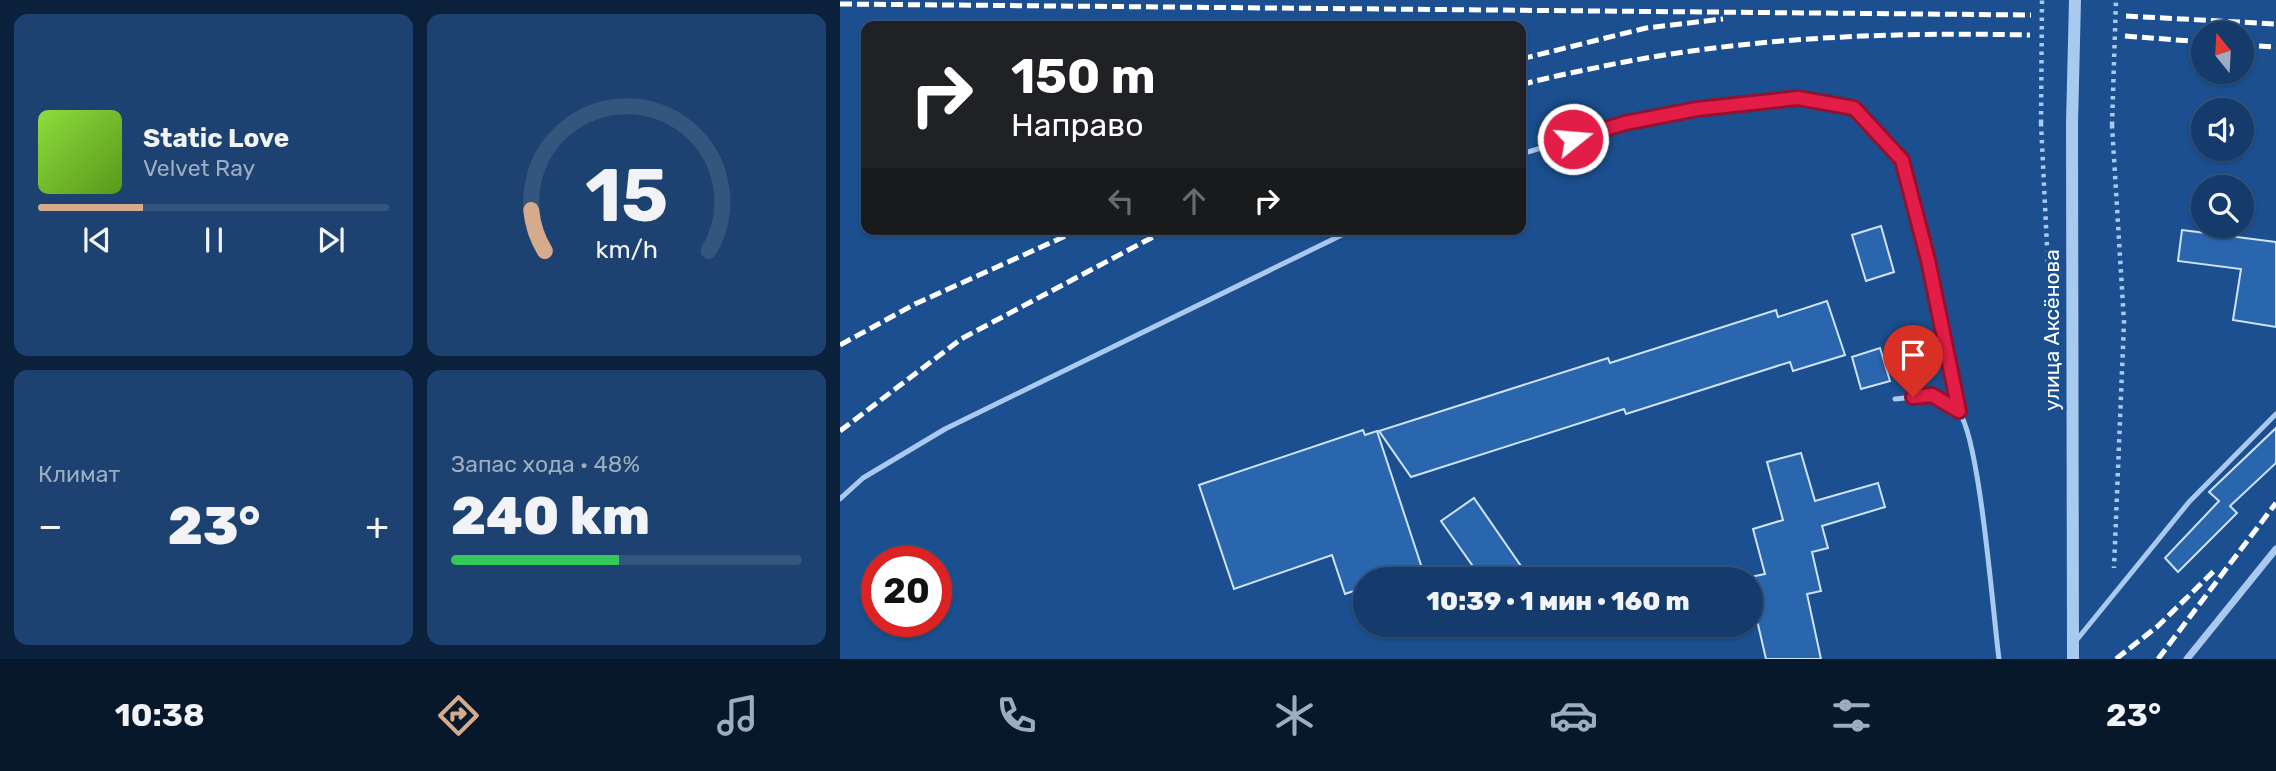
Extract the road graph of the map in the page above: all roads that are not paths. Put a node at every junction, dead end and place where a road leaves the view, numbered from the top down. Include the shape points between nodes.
1 (2075, 0) edge
2 (1526, 153) edge
3 (1342, 235) edge
4 (1895, 399) dead end
5 (1959, 411) junction
6 (2276, 414) edge
7 (840, 499) edge
8 (2276, 549) edge
9 (2072, 653) edge
10 (1999, 659) edge
11 (2187, 659) edge

1 - 9 street, улица Аксёнова, bridge
2 - 5 lane via 1625,123 1697,109 1798,98 1854,108 1902,160
3 - 7 lane via 945,429 863,478
4 - 5 lane via 1932,395
5 - 10 lane via 1972,448
6 - 9 lane via 2189,502
8 - 11 street

